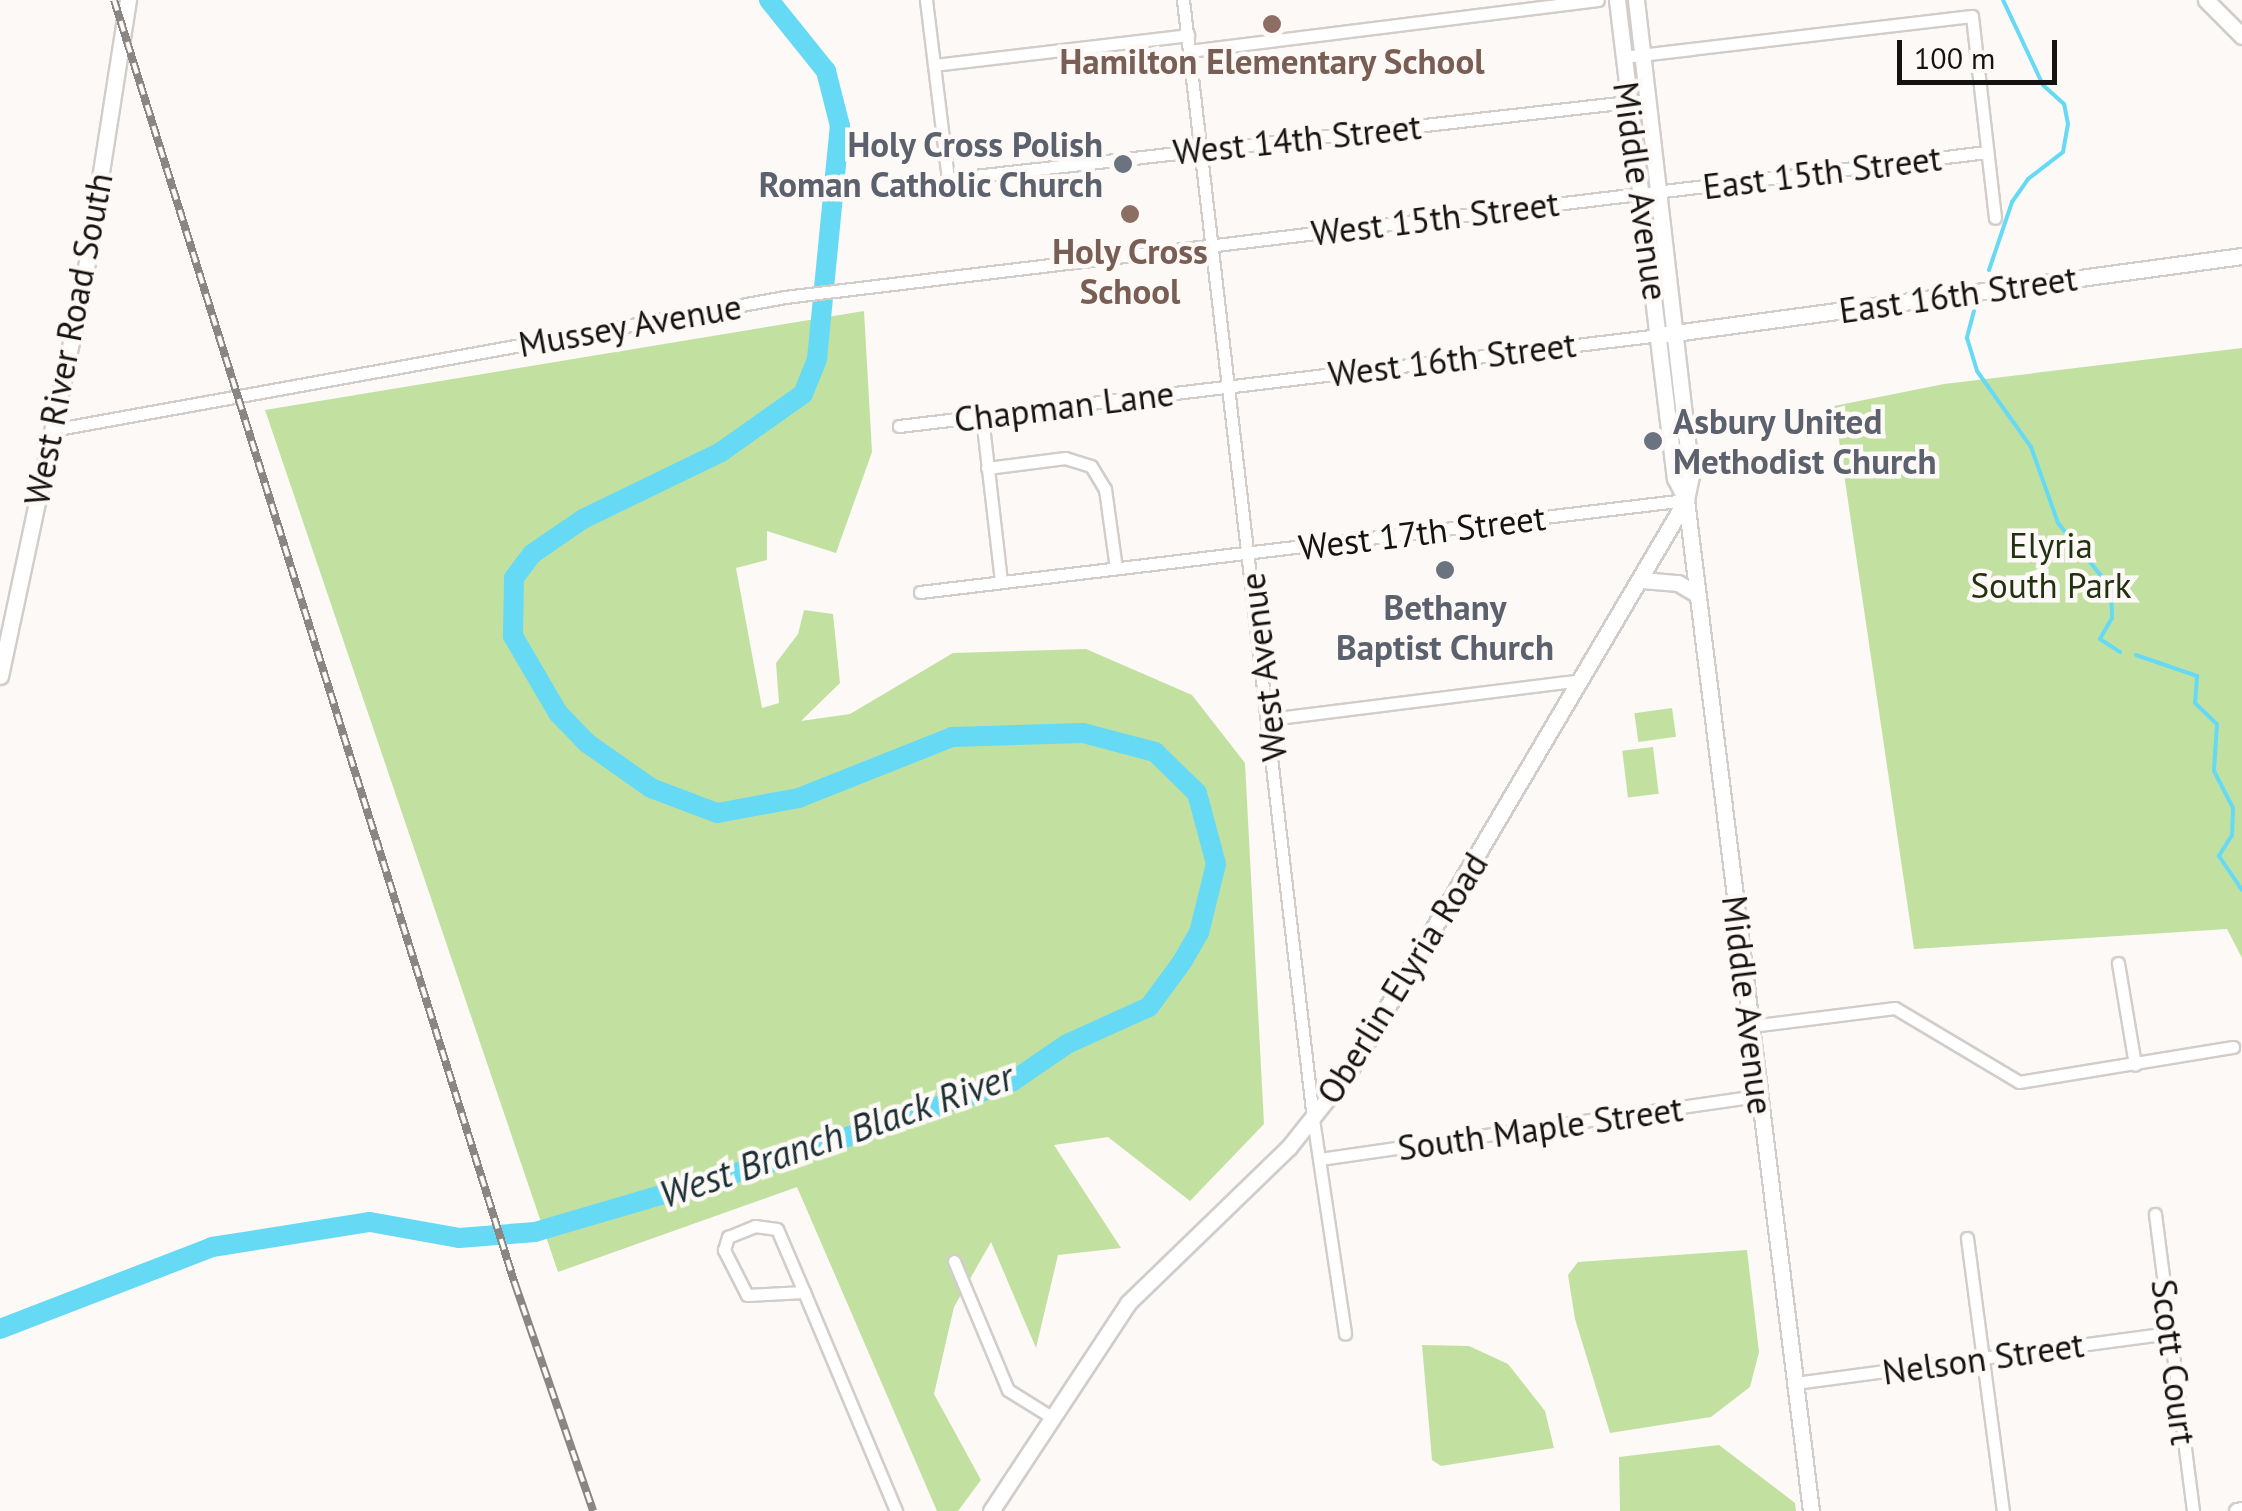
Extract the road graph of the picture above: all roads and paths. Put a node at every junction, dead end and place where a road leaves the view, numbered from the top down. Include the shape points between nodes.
1 (128, 0) edge
2 (926, 0) edge
3 (1184, 0) edge
4 (1598, 0) edge
5 (1616, 0) edge
6 (1636, 0) edge
7 (2206, 0) edge
8 (1188, 35) junction
9 (2242, 36) edge
10 (1190, 51) junction
11 (1640, 55) junction
12 (1623, 57) junction
13 (934, 65) junction
14 (1646, 100) junction
15 (1628, 102) junction
16 (1202, 152) junction
17 (1987, 152) junction
18 (1649, 192) junction
19 (1994, 218) dead end
20 (1212, 245) junction
21 (2242, 256) edge
22 (1667, 334) junction
23 (1229, 385) junction
24 (982, 417) junction
25 (899, 426) dead end
26 (52, 430) junction
27 (987, 468) junction
28 (1686, 500) junction
29 (1249, 554) junction
30 (1116, 568) junction
31 (1642, 580) junction
32 (1001, 581) junction
33 (920, 592) dead end
34 (1698, 595) junction
35 (3, 653) edge
36 (0, 676) edge
37 (1582, 680) junction
38 (1269, 719) junction
39 (2118, 963) dead end
40 (1750, 1026) junction
41 (2233, 1047) dead end
42 (2135, 1065) junction
43 (1759, 1096) junction
44 (1314, 1119) junction
45 (1320, 1159) junction
46 (2155, 1214) dead end
47 (1967, 1238) dead end
48 (954, 1260) dead end
49 (804, 1292) junction
50 (2170, 1333) junction
51 (1345, 1334) dead end
52 (1982, 1358) junction
53 (1795, 1383) junction
54 (1050, 1416) junction
55 (896, 1511) edge
56 (991, 1511) edge
57 (1811, 1511) edge
58 (2003, 1511) edge
59 (2193, 1511) edge

1 - 26 main road, West River Road South via 92,237
2 - 13 street
3 - 8 street, West Avenue
4 - 10 street
5 - 12 main road, Middle Avenue
6 - 11 main road, Middle Avenue
7 - 9 main road
8 - 10 street, West Avenue
8 - 13 street
10 - 16 street, West Avenue
11 - 12 street
11 - 14 main road, Middle Avenue
11 - 17 street via 1972,16
12 - 15 main road, Middle Avenue
13 - 16 street, West 14th Street via 948,179
14 - 15 street, West 14th Street
14 - 18 main road, Middle Avenue
15 - 16 street, West 14th Street
15 - 18 main road, Middle Avenue
16 - 20 street, West Avenue
17 - 18 street, East 15th Street
17 - 19 street
18 - 20 street, West 15th Street
18 - 22 main road, Middle Avenue
20 - 23 street, West Avenue
20 - 26 street, Mussey Avenue via 800,296
21 - 22 main road, East 16th Street
22 - 23 street, West 16th Street
22 - 28 main road, Middle Avenue via 1691,476
23 - 24 street, Chapman Lane
23 - 29 street, West Avenue
24 - 25 street, Chapman Lane
24 - 27 street
26 - 35 main road, West River Road South
27 - 30 street via 1065,458 1091,466 1105,489
27 - 32 street
28 - 29 street, West 17th Street
28 - 31 main road, Oberlin Elyria Road
28 - 34 main road, Middle Avenue
29 - 30 street, West 17th Street
29 - 38 street, West Avenue
30 - 32 street, West 17th Street
31 - 34 main road via 1678,583
31 - 37 main road, Oberlin Elyria Road
32 - 33 street, West 17th Street
34 - 40 main road, Middle Avenue
35 - 36 main road, West River Road South
37 - 38 street
37 - 44 main road, Oberlin Elyria Road via 1350,1070
38 - 44 street, West Avenue
39 - 42 street
40 - 42 street via 1895,1008 2013,1082
40 - 43 main road, Middle Avenue
41 - 42 street
43 - 45 street, South Maple Street
43 - 53 main road, Middle Avenue
44 - 45 street, West Avenue
44 - 54 main road, Oberlin Elyria Road via 1128,1304
45 - 51 street, West Avenue
46 - 50 street, Scott Court
47 - 52 street
48 - 54 street via 1008,1390
49 - 49 street via 775,1223 728,1237 724,1250 732,1272 752,1297
49 - 55 street
50 - 52 street, Nelson Street
50 - 59 street, Scott Court
52 - 53 street, Nelson Street
52 - 58 street
53 - 57 main road, Middle Avenue
54 - 56 main road, Oberlin Elyria Road

